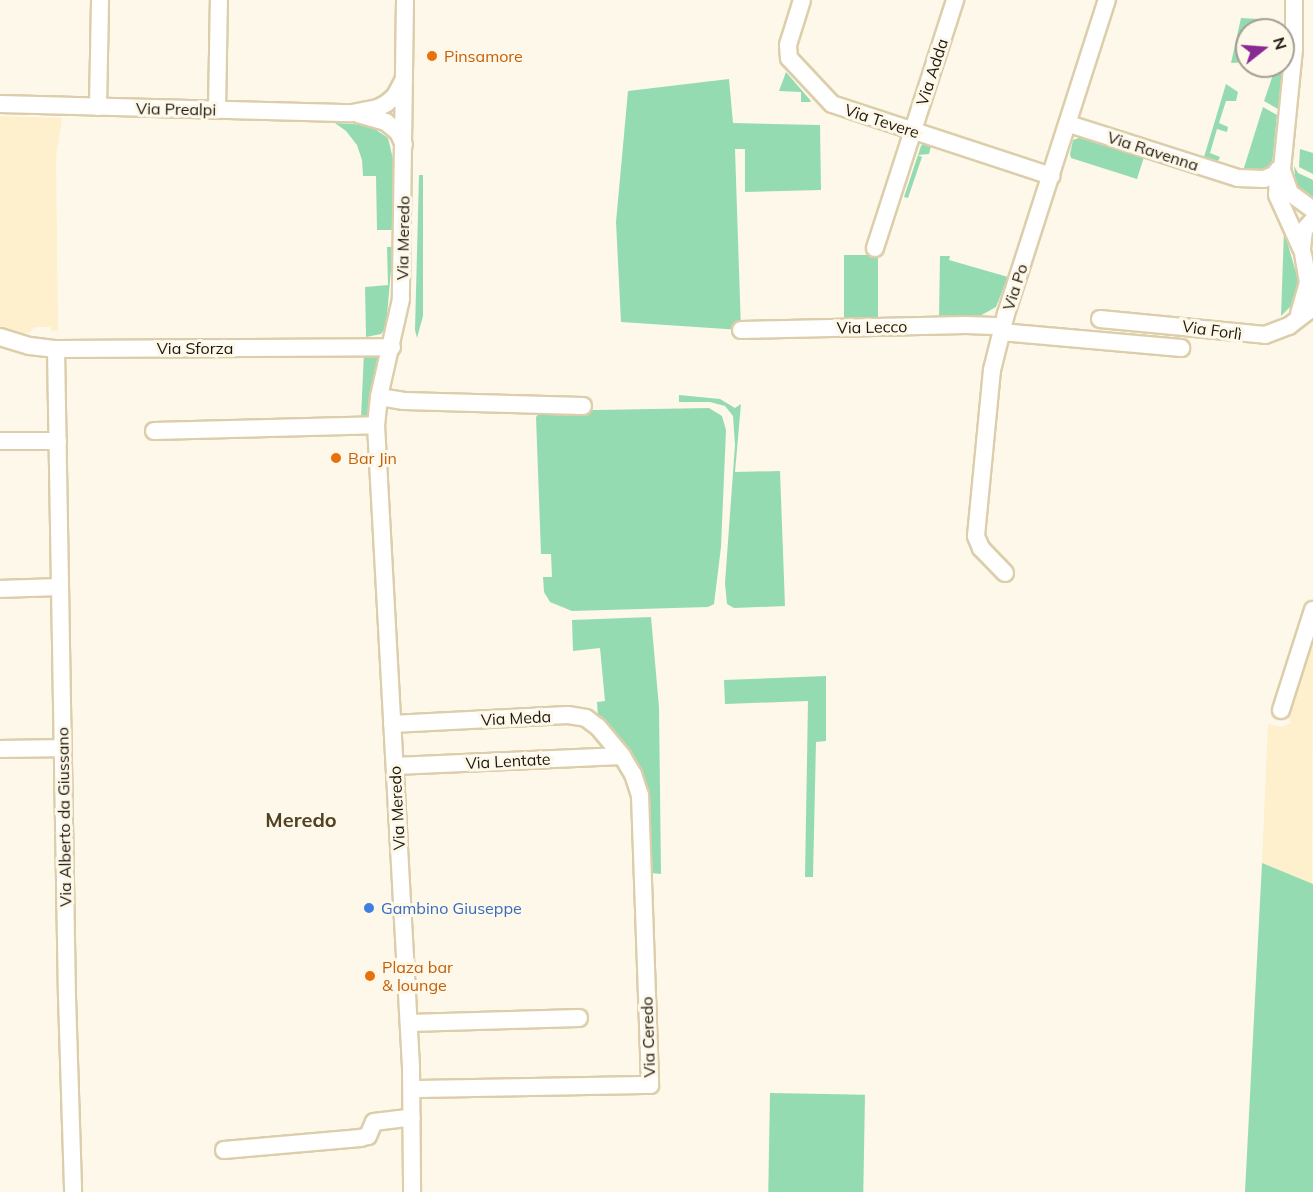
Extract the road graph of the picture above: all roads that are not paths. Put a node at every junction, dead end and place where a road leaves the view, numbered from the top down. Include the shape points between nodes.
1 (100, 0) edge
2 (219, 0) edge
3 (405, 0) edge
4 (802, 0) edge
5 (955, 0) edge
6 (1107, 0) edge
7 (1294, 0) edge
8 (405, 77) junction
9 (0, 104) edge
10 (98, 107) junction
11 (217, 110) junction
12 (352, 113) junction
13 (1069, 124) junction
14 (913, 131) junction
15 (404, 147) junction
16 (1280, 163) junction
17 (1051, 176) junction
18 (1238, 178) junction
19 (1282, 208) junction
20 (1313, 210) edge
21 (1313, 220) edge
22 (875, 248) dead end
23 (1306, 258) edge
24 (1313, 303) edge
25 (1100, 319) dead end
26 (1126, 320) junction
27 (1294, 323) junction
28 (1001, 329) junction
29 (741, 330) dead end
30 (0, 337) edge
31 (1122, 343) junction
32 (392, 347) junction
33 (1181, 348) dead end
34 (56, 349) junction
35 (379, 397) junction
36 (583, 406) dead end
37 (376, 425) junction
38 (154, 431) dead end
39 (0, 441) edge
40 (58, 441) junction
41 (1005, 573) dead end
42 (60, 587) junction
43 (0, 589) edge
44 (1313, 610) edge
45 (1281, 710) dead end
46 (392, 724) junction
47 (63, 748) junction
48 (0, 749) edge
49 (622, 756) junction
50 (395, 766) junction
51 (579, 1018) dead end
52 (409, 1023) junction
53 (412, 1089) junction
54 (412, 1117) junction
55 (224, 1150) dead end
56 (73, 1192) edge
57 (412, 1192) edge

1 - 10 street
2 - 11 street
3 - 8 street, Via Meredo
4 - 14 street, Via Tevere via 788,45 792,63 832,104
5 - 14 street, Via Adda
6 - 13 street, Via Po
7 - 16 street via 1294,49
8 - 12 street, Via Prealpi via 387,103
8 - 15 street, Via Meredo
9 - 10 street, Via Prealpi
10 - 11 street, Via Prealpi
11 - 12 street, Via Prealpi
12 - 15 street, Via Prealpi via 386,122 398,132
13 - 17 street, Via Po
13 - 18 street, Via Ravenna
14 - 17 street, Via Tevere
14 - 22 street, Via Adda
15 - 32 street, Via Meredo via 401,299
16 - 18 street, Via Ravenna via 1274,175 1264,179
16 - 19 street via 1276,187
16 - 20 street via 1286,186
17 - 28 street, Via Po
18 - 19 street, Via Ravenna via 1266,193
19 - 23 street
21 - 23 street via 1303,235
23 - 27 street via 1306,294
24 - 27 street, Via Forlì
25 - 26 street, Via Forlì
26 - 27 street, Via Forlì via 1257,335 1279,332
26 - 31 street
28 - 29 street, Via Lecco via 966,325
28 - 31 street, Via Forlì
28 - 41 street, Via Po via 992,370 976,536 981,548
30 - 34 street, Via Sforza
31 - 33 street, Via Forlì
32 - 34 street, Via Sforza
32 - 35 street, Via Meredo
34 - 40 street, Via Alberto da Giussano
35 - 36 street
35 - 37 street, Via Meredo
37 - 38 street
37 - 46 street, Via Meredo
39 - 40 street
40 - 42 street, Via Alberto da Giussano
42 - 43 street
42 - 47 street, Via Alberto da Giussano
44 - 45 street
46 - 49 street, Via Meda via 577,716 592,720
46 - 50 street, Via Meredo
47 - 48 street
47 - 56 street, Via Alberto da Giussano
49 - 50 street, Via Lentate
49 - 53 street, Via Ceredo via 640,795 650,1085
50 - 52 street, Via Meredo
51 - 52 street
52 - 53 street, Via Meredo
53 - 54 street, Via Meredo
54 - 55 street via 374,1122 368,1136 360,1138
54 - 57 street, Via Meredo

